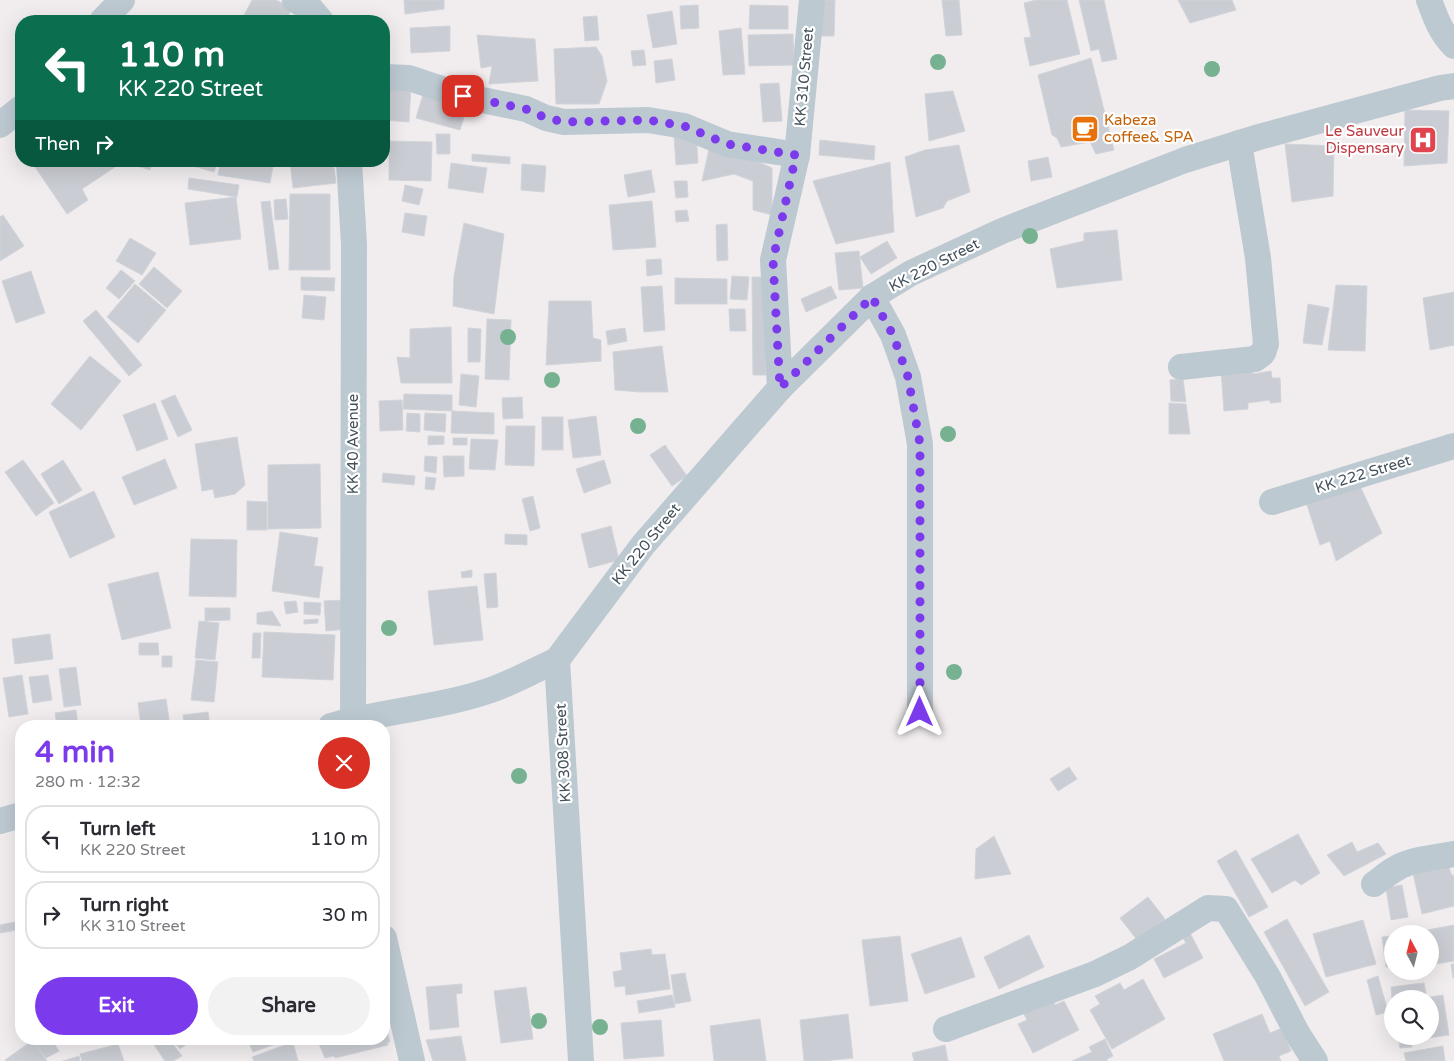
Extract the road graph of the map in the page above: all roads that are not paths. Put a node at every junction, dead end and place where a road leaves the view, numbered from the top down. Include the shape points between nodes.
1 (122, 0) edge
2 (295, 0) edge
3 (812, 0) edge
4 (1429, 0) edge
5 (108, 15) edge
6 (316, 15) edge
7 (1454, 46) edge
8 (390, 76) edge
9 (1454, 86) edge
10 (15, 113) edge
11 (0, 125) edge
12 (1240, 143) junction
13 (796, 155) junction
14 (349, 167) edge
15 (872, 297) junction
16 (1182, 367) dead end
17 (780, 388) junction
18 (1454, 446) edge
19 (1272, 502) dead end
20 (557, 660) junction
21 (920, 712) dead end
22 (345, 720) edge
23 (364, 720) edge
24 (15, 817) edge
25 (0, 821) edge
26 (1454, 854) edge
27 (1374, 884) dead end
28 (390, 964) edge
29 (946, 1029) dead end
30 (412, 1061) edge
31 (581, 1061) edge
32 (1314, 1061) edge

1 - 5 street
2 - 6 street
3 - 13 street, KK 310 Street
4 - 7 street via 1434,17
8 - 13 street via 409,78 463,96 526,109 564,122 648,120 684,126 727,144
9 - 12 street, KK 220 Street
10 - 11 street
12 - 15 street, KK 220 Street via 1185,160 1002,232 912,273
12 - 16 street via 1258,258 1266,344 1255,359
13 - 17 street, KK 310 Street via 773,260
14 - 22 street, KK 40 Avenue via 354,244
15 - 17 street, KK 220 Street
15 - 21 street via 893,335 908,377 920,444
17 - 20 street, KK 220 Street via 642,544
18 - 19 street, KK 222 Street
20 - 23 street via 492,690
20 - 31 street, KK 308 Street
24 - 25 street
26 - 27 street via 1406,864
28 - 30 street
29 - 32 street via 1095,974 1130,958 1208,908 1218,908 1226,909 1268,976

